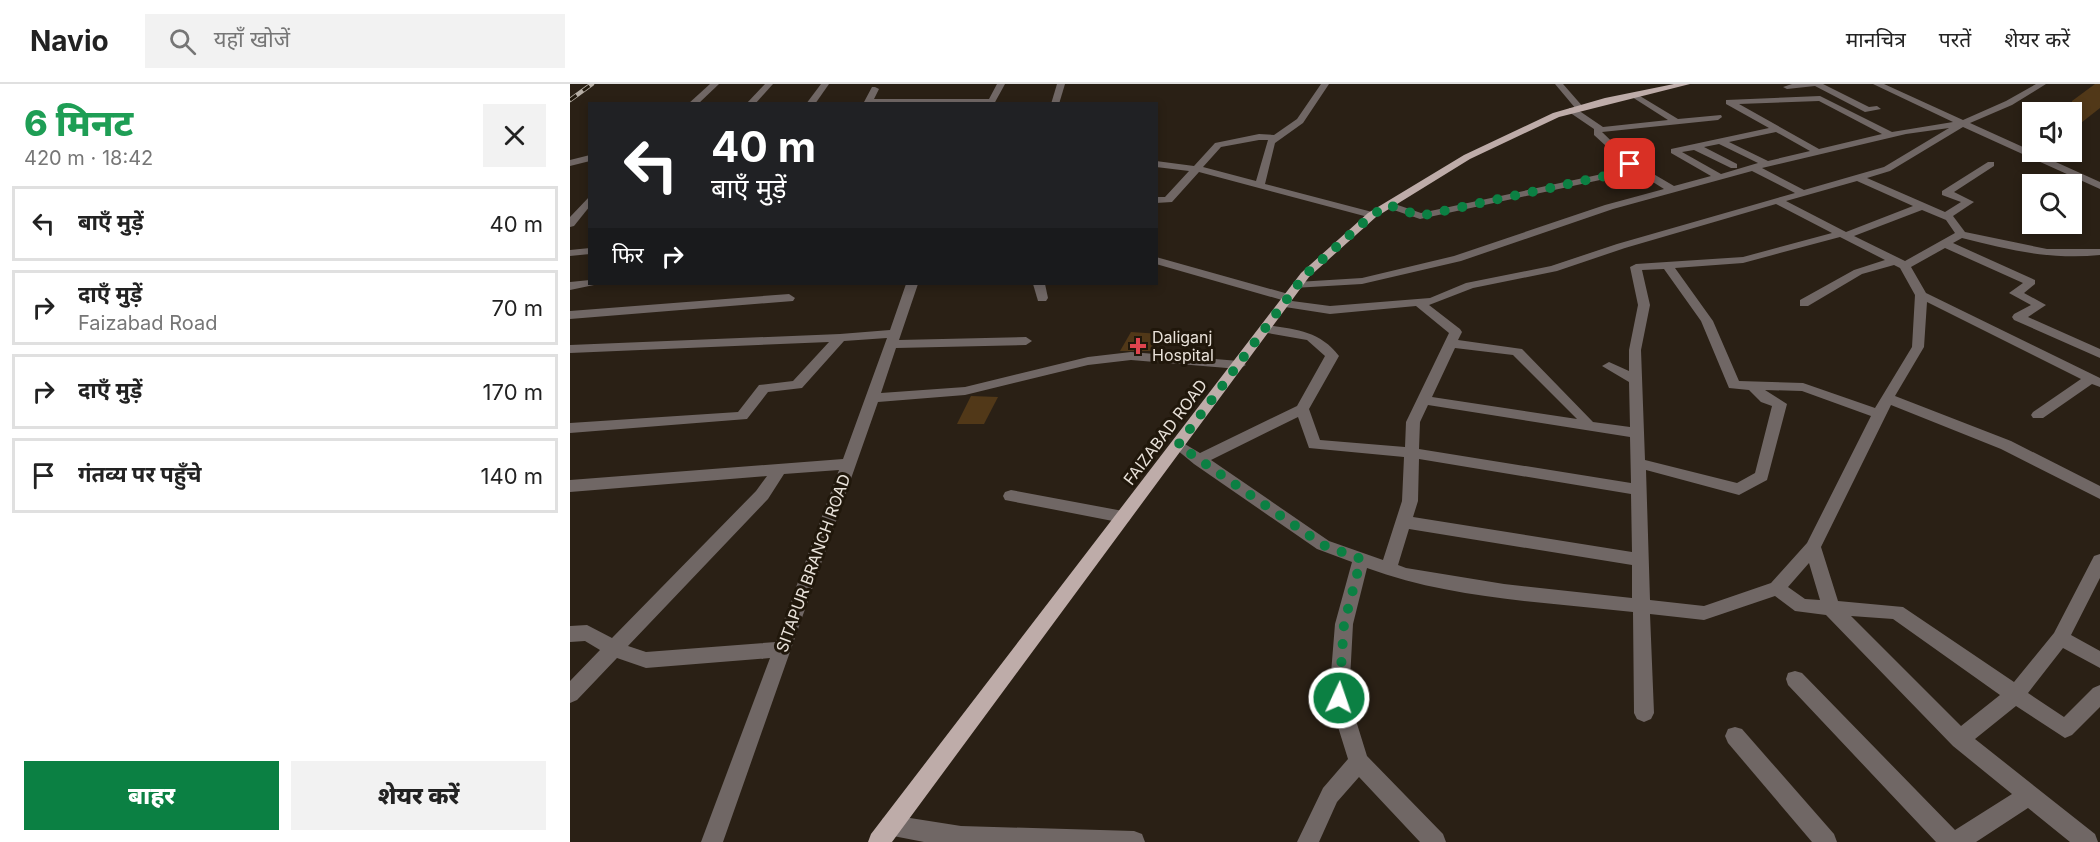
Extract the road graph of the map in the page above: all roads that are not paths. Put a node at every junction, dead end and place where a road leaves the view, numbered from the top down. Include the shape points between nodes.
1 (715, 84) edge
2 (769, 84) edge
3 (825, 84) edge
4 (1001, 84) edge
5 (1061, 84) edge
6 (1325, 84) edge
7 (1560, 84) edge
8 (1681, 84) edge
9 (1816, 84) edge
10 (1877, 84) edge
11 (2042, 84) edge
12 (1785, 86) edge
13 (874, 89) dead end
14 (1635, 95) junction
15 (1802, 99) junction
16 (694, 102) edge
17 (752, 102) edge
18 (812, 102) edge
19 (991, 102) edge
20 (1055, 102) edge
21 (1576, 109) junction
22 (1850, 114) junction
23 (1719, 117) dead end
24 (1676, 121) junction
25 (1963, 123) junction
26 (1777, 129) junction
27 (1598, 130) junction
28 (1891, 135) junction
29 (1275, 138) junction
30 (1720, 141) junction
31 (1696, 147) junction
32 (1818, 152) junction
33 (588, 158) edge
34 (570, 163) edge
35 (1158, 164) edge
36 (1767, 164) junction
37 (1991, 164) dead end
38 (1734, 166) dead end
39 (1754, 168) junction
40 (1198, 169) junction
41 (1638, 169) junction
42 (1720, 177) junction
43 (1859, 178) junction
44 (1260, 184) junction
45 (2100, 186) edge
46 (1673, 190) junction
47 (1805, 194) junction
48 (1158, 201) edge
49 (1779, 201) junction
50 (588, 202) edge
51 (1389, 205) junction
52 (1922, 206) junction
53 (1372, 215) junction
54 (1945, 216) junction
55 (570, 224) edge
56 (1960, 234) junction
57 (1842, 235) junction
58 (1944, 243) junction
59 (588, 251) edge
60 (2100, 252) edge
61 (570, 253) edge
62 (1158, 261) edge
63 (1900, 264) junction
64 (1667, 265) junction
65 (588, 284) edge
66 (912, 285) edge
67 (1043, 285) edge
68 (570, 286) edge
69 (1298, 286) junction
70 (1921, 295) junction
71 (789, 298) dead end
72 (1042, 298) dead end
73 (1287, 301) junction
74 (1418, 302) junction
75 (1804, 303) dead end
76 (570, 315) edge
77 (1266, 329) junction
78 (840, 338) junction
79 (893, 338) junction
80 (1026, 341) dead end
81 (1450, 343) junction
82 (570, 349) edge
83 (2100, 354) edge
84 (1239, 365) junction
85 (1610, 366) dead end
86 (1636, 380) junction
87 (2095, 381) edge
88 (1753, 386) junction
89 (872, 398) junction
90 (1887, 398) junction
91 (1423, 400) junction
92 (1302, 409) junction
93 (1879, 414) junction
94 (2038, 415) dead end
95 (1587, 425) junction
96 (570, 428) edge
97 (1637, 433) junction
98 (1178, 445) junction
99 (1412, 453) junction
100 (1199, 460) junction
101 (1638, 463) junction
102 (849, 464) junction
103 (780, 469) junction
104 (570, 486) edge
105 (1639, 490) junction
106 (2099, 492) edge
107 (1011, 496) dead end
108 (1123, 517) junction
109 (1404, 522) junction
110 (1813, 547) junction
111 (1361, 559) junction
112 (1641, 560) junction
113 (2100, 561) edge
114 (1388, 569) junction
115 (1777, 588) junction
116 (1642, 606) junction
117 (1831, 608) junction
118 (570, 634) edge
119 (2060, 639) junction
120 (783, 648) junction
121 (614, 649) junction
122 (2100, 660) edge
123 (1795, 679) dead end
124 (570, 694) edge
125 (2016, 694) junction
126 (2100, 694) edge
127 (1644, 713) dead end
128 (1735, 736) dead end
129 (1960, 739) junction
130 (1359, 762) junction
131 (2029, 795) junction
132 (885, 834) edge
133 (712, 842) edge
134 (1134, 842) edge
135 (1308, 842) edge
136 (1435, 842) edge
137 (1826, 842) edge
138 (1951, 842) edge
139 (1957, 842) edge
140 (2087, 842) edge

1 - 16 street
2 - 17 street
3 - 18 street
4 - 19 street
5 - 20 street
6 - 29 street via 1300,121
7 - 21 street
8 - 14 main road, FAIZABAD ROAD
9 - 12 street
9 - 22 street via 1872,109
10 - 25 street
11 - 25 street
12 - 15 street
13 - 19 street via 868,102
14 - 21 main road, FAIZABAD ROAD
14 - 24 street
15 - 22 street via 1820,98
15 - 26 street via 1729,102
21 - 27 street
21 - 51 main road, FAIZABAD ROAD via 1527,127 1467,157
22 - 28 street
23 - 24 street
24 - 27 street
25 - 28 street
25 - 43 street via 1887,170
25 - 45 street
26 - 30 street
26 - 32 street
27 - 41 street
28 - 32 street
29 - 40 street via 1218,145
29 - 44 street
30 - 31 street
30 - 36 street
31 - 38 street
31 - 42 street via 1674,151
32 - 36 street
33 - 34 street
35 - 40 street
36 - 39 street
37 - 54 street via 1946,194 1970,202
39 - 42 street
39 - 47 street
40 - 44 street
40 - 48 street via 1168,200
41 - 46 street
41 - 51 street via 1420,216
42 - 46 street
43 - 47 street
43 - 52 street
44 - 53 street
46 - 69 street via 1609,207 1457,259 1362,281
47 - 49 street
49 - 57 street
49 - 74 street via 1553,269 1470,285 1432,301
50 - 55 street
51 - 53 main road, FAIZABAD ROAD
52 - 54 street
52 - 57 street
53 - 69 main road, FAIZABAD ROAD via 1305,275
54 - 56 street
56 - 58 street
56 - 60 street via 2047,254
57 - 63 street
57 - 64 street via 1743,260
58 - 63 street
58 - 83 street via 2031,282 2015,293 2040,305 2019,317
59 - 61 street
62 - 73 street
63 - 70 street
63 - 75 street via 1858,272
64 - 86 street via 1636,267 1644,305 1635,350
64 - 88 street via 1707,321 1734,385
65 - 68 street
66 - 79 street, SITAPUR BRANCH ROAD
67 - 72 street
69 - 73 main road, FAIZABAD ROAD
70 - 87 street
70 - 90 street via 1918,347
71 - 76 street
73 - 74 street via 1330,310
73 - 77 main road, FAIZABAD ROAD
74 - 81 street via 1456,332
77 - 84 main road, FAIZABAD ROAD
77 - 92 street via 1306,334 1324,344 1332,356
78 - 79 street
78 - 82 street
78 - 96 street via 797,385 764,388 742,416
79 - 80 street
79 - 89 street, SITAPUR BRANCH ROAD
81 - 91 street
81 - 95 street via 1517,352
84 - 89 street via 1131,356 1088,361 965,391
84 - 98 main road, FAIZABAD ROAD
85 - 86 street
86 - 97 street
87 - 94 street
88 - 93 street via 1803,387
88 - 101 street via 1766,399 1780,404 1762,476 1739,489
89 - 102 street, SITAPUR BRANCH ROAD
90 - 93 street
90 - 106 street via 2006,445
91 - 95 street
91 - 99 street via 1413,422
92 - 99 street via 1314,444
92 - 100 street
93 - 110 street
95 - 97 street
97 - 101 street
98 - 100 street
98 - 108 main road, FAIZABAD ROAD
99 - 105 street
99 - 109 street via 1410,501
100 - 111 street via 1323,545
101 - 105 street
102 - 103 street
102 - 120 street, SITAPUR BRANCH ROAD
103 - 104 street
103 - 121 street via 762,495
105 - 112 street
107 - 108 street
108 - 132 main road, FAIZABAD ROAD
109 - 112 street
109 - 114 street
110 - 115 street
110 - 117 street
111 - 114 street
111 - 130 street via 1344,624 1339,698
112 - 116 street
113 - 119 street
114 - 116 street via 1504,591
115 - 116 street via 1704,613
115 - 117 street via 1801,606
116 - 127 street
117 - 125 street via 1897,612
117 - 129 street
118 - 121 street via 587,633
119 - 122 street
119 - 125 street
120 - 121 street via 646,660
120 - 133 street, SITAPUR BRANCH ROAD
121 - 124 street
123 - 138 street
125 - 126 street via 2065,729
125 - 129 street
128 - 137 street
129 - 131 street
130 - 135 street via 1330,795
130 - 136 street
131 - 139 street
131 - 140 street
132 - 134 street

